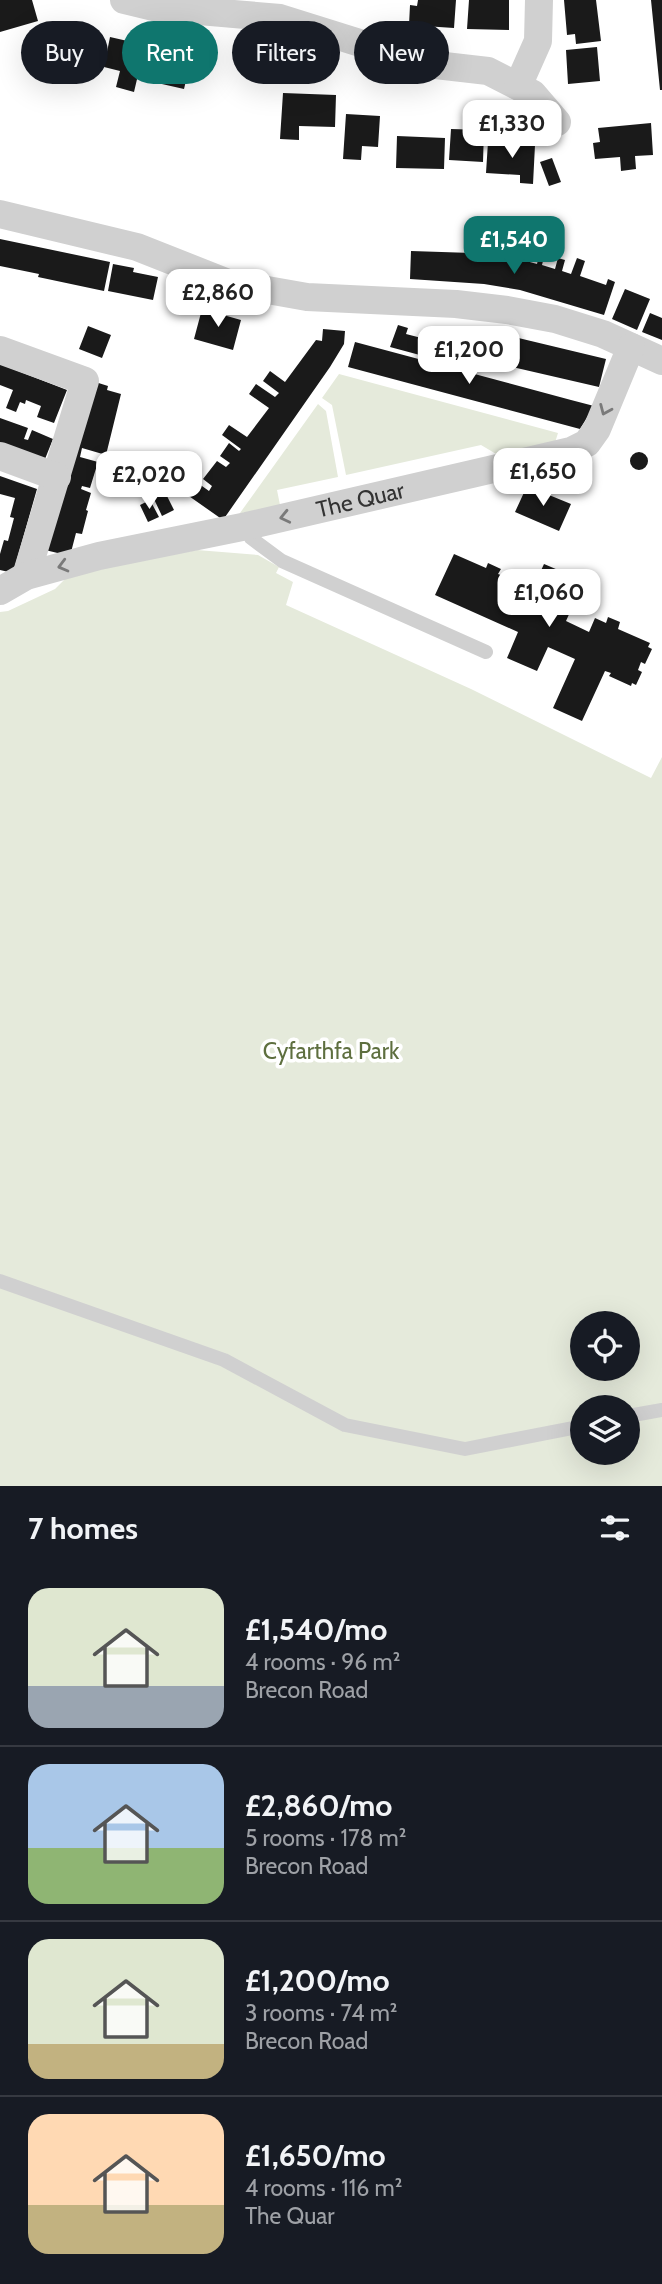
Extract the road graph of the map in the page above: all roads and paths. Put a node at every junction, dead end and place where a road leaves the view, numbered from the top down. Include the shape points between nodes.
1 (124, 0) edge
2 (539, 0) edge
3 (518, 86) junction
4 (558, 122) dead end
5 (0, 214) edge
6 (631, 347) junction
7 (0, 349) edge
8 (662, 361) edge
9 (0, 456) edge
10 (57, 477) junction
11 (247, 526) junction
12 (26, 576) junction
13 (0, 591) edge
14 (486, 652) dead end
15 (0, 1281) edge
16 (662, 1410) edge
17 (640, 1414) edge
18 (570, 1429) edge

1 - 3 street via 153,7 280,18 427,64 488,71
2 - 3 street via 538,41
3 - 4 street via 533,94
5 - 6 street via 137,247 228,283 307,297 507,310 555,319
6 - 8 street
6 -> 11 street, The Quar via 597,429 587,443 571,451
7 - 10 street via 85,381
9 - 10 street
10 - 12 street
11 -> 12 street, The Quar
11 - 14 lane via 251,538 282,561
12 - 13 street, The Quar
15 - 18 lane via 224,1360 345,1424 465,1449
16 - 17 lane

